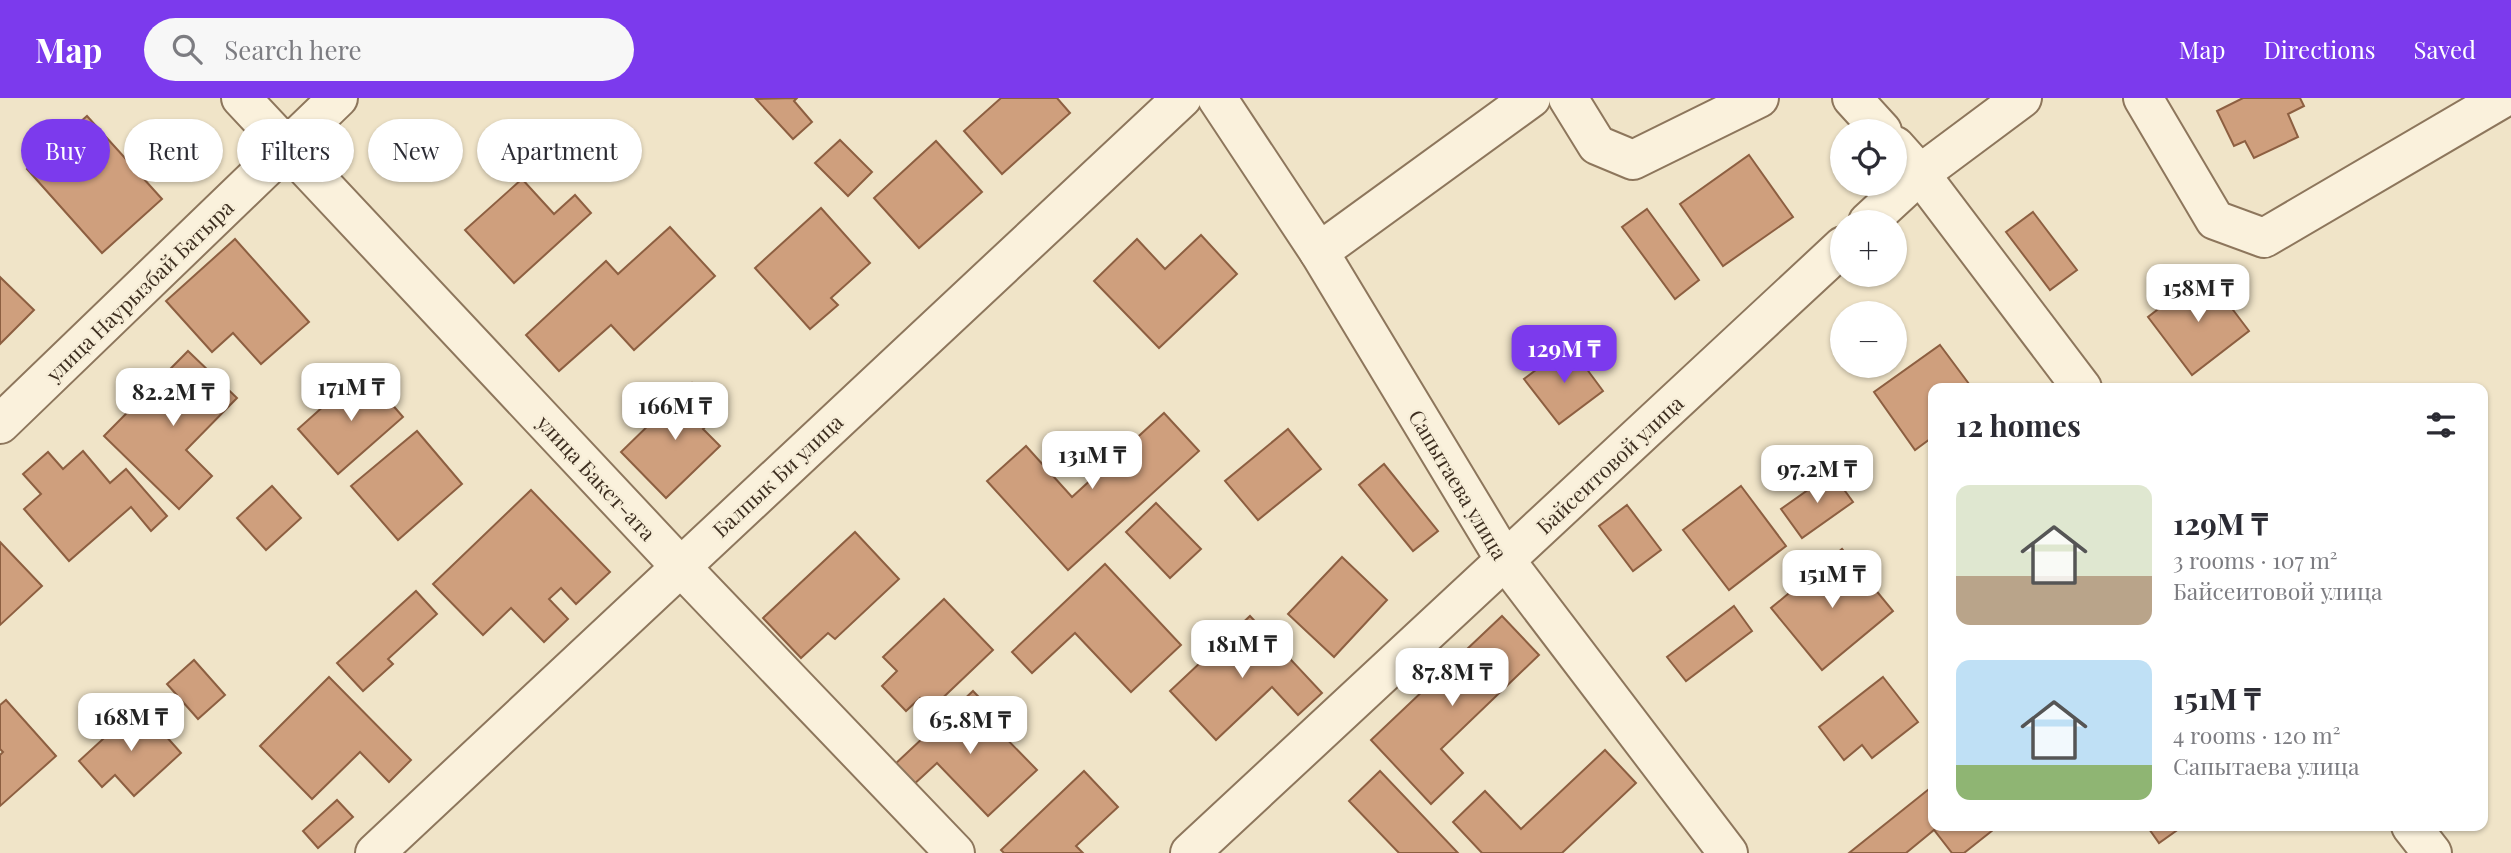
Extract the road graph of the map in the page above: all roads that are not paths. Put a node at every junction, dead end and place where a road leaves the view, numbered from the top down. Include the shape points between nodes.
1 (241, 98) edge
2 (338, 98) edge
3 (1182, 98) edge
4 (1217, 98) edge
5 (1531, 98) edge
6 (1567, 98) edge
7 (1759, 98) edge
8 (1852, 98) edge
9 (2022, 98) edge
10 (2143, 98) edge
11 (2503, 98) edge
12 (261, 119) edge
13 (317, 119) edge
14 (1871, 119) edge
15 (1907, 159) edge
16 (1920, 174) junction
17 (253, 182) edge
18 (320, 182) edge
19 (1881, 210) edge
20 (1319, 252) junction
21 (1830, 258) edge
22 (2078, 383) edge
23 (0, 424) edge
24 (1505, 560) junction
25 (680, 566) junction
26 (2415, 831) edge
27 (375, 853) edge
28 (955, 853) edge
29 (1190, 853) edge
30 (1728, 853) edge
31 (2432, 853) edge

1 - 12 street, улица Бакет-ата
2 - 13 street, улица Наурызбай Батыра
3 - 25 street, Балпык Би улица
4 - 20 street, Сапытаева улица
5 - 20 street
6 - 7 street via 1597,145 1633,160
8 - 14 street
9 - 16 street
10 - 11 street via 2215,220 2264,238
15 - 16 street
16 - 19 street
16 - 22 street
17 - 23 street, улица Наурызбай Батыра
18 - 25 street, улица Бакет-ата
20 - 24 street, Сапытаева улица
21 - 24 street, Байсеитовой улица
24 - 29 street, Байсеитовой улица
24 - 30 street, Сапытаева улица
25 - 27 street, Балпык Би улица
25 - 28 street, улица Бакет-ата
26 - 31 street

